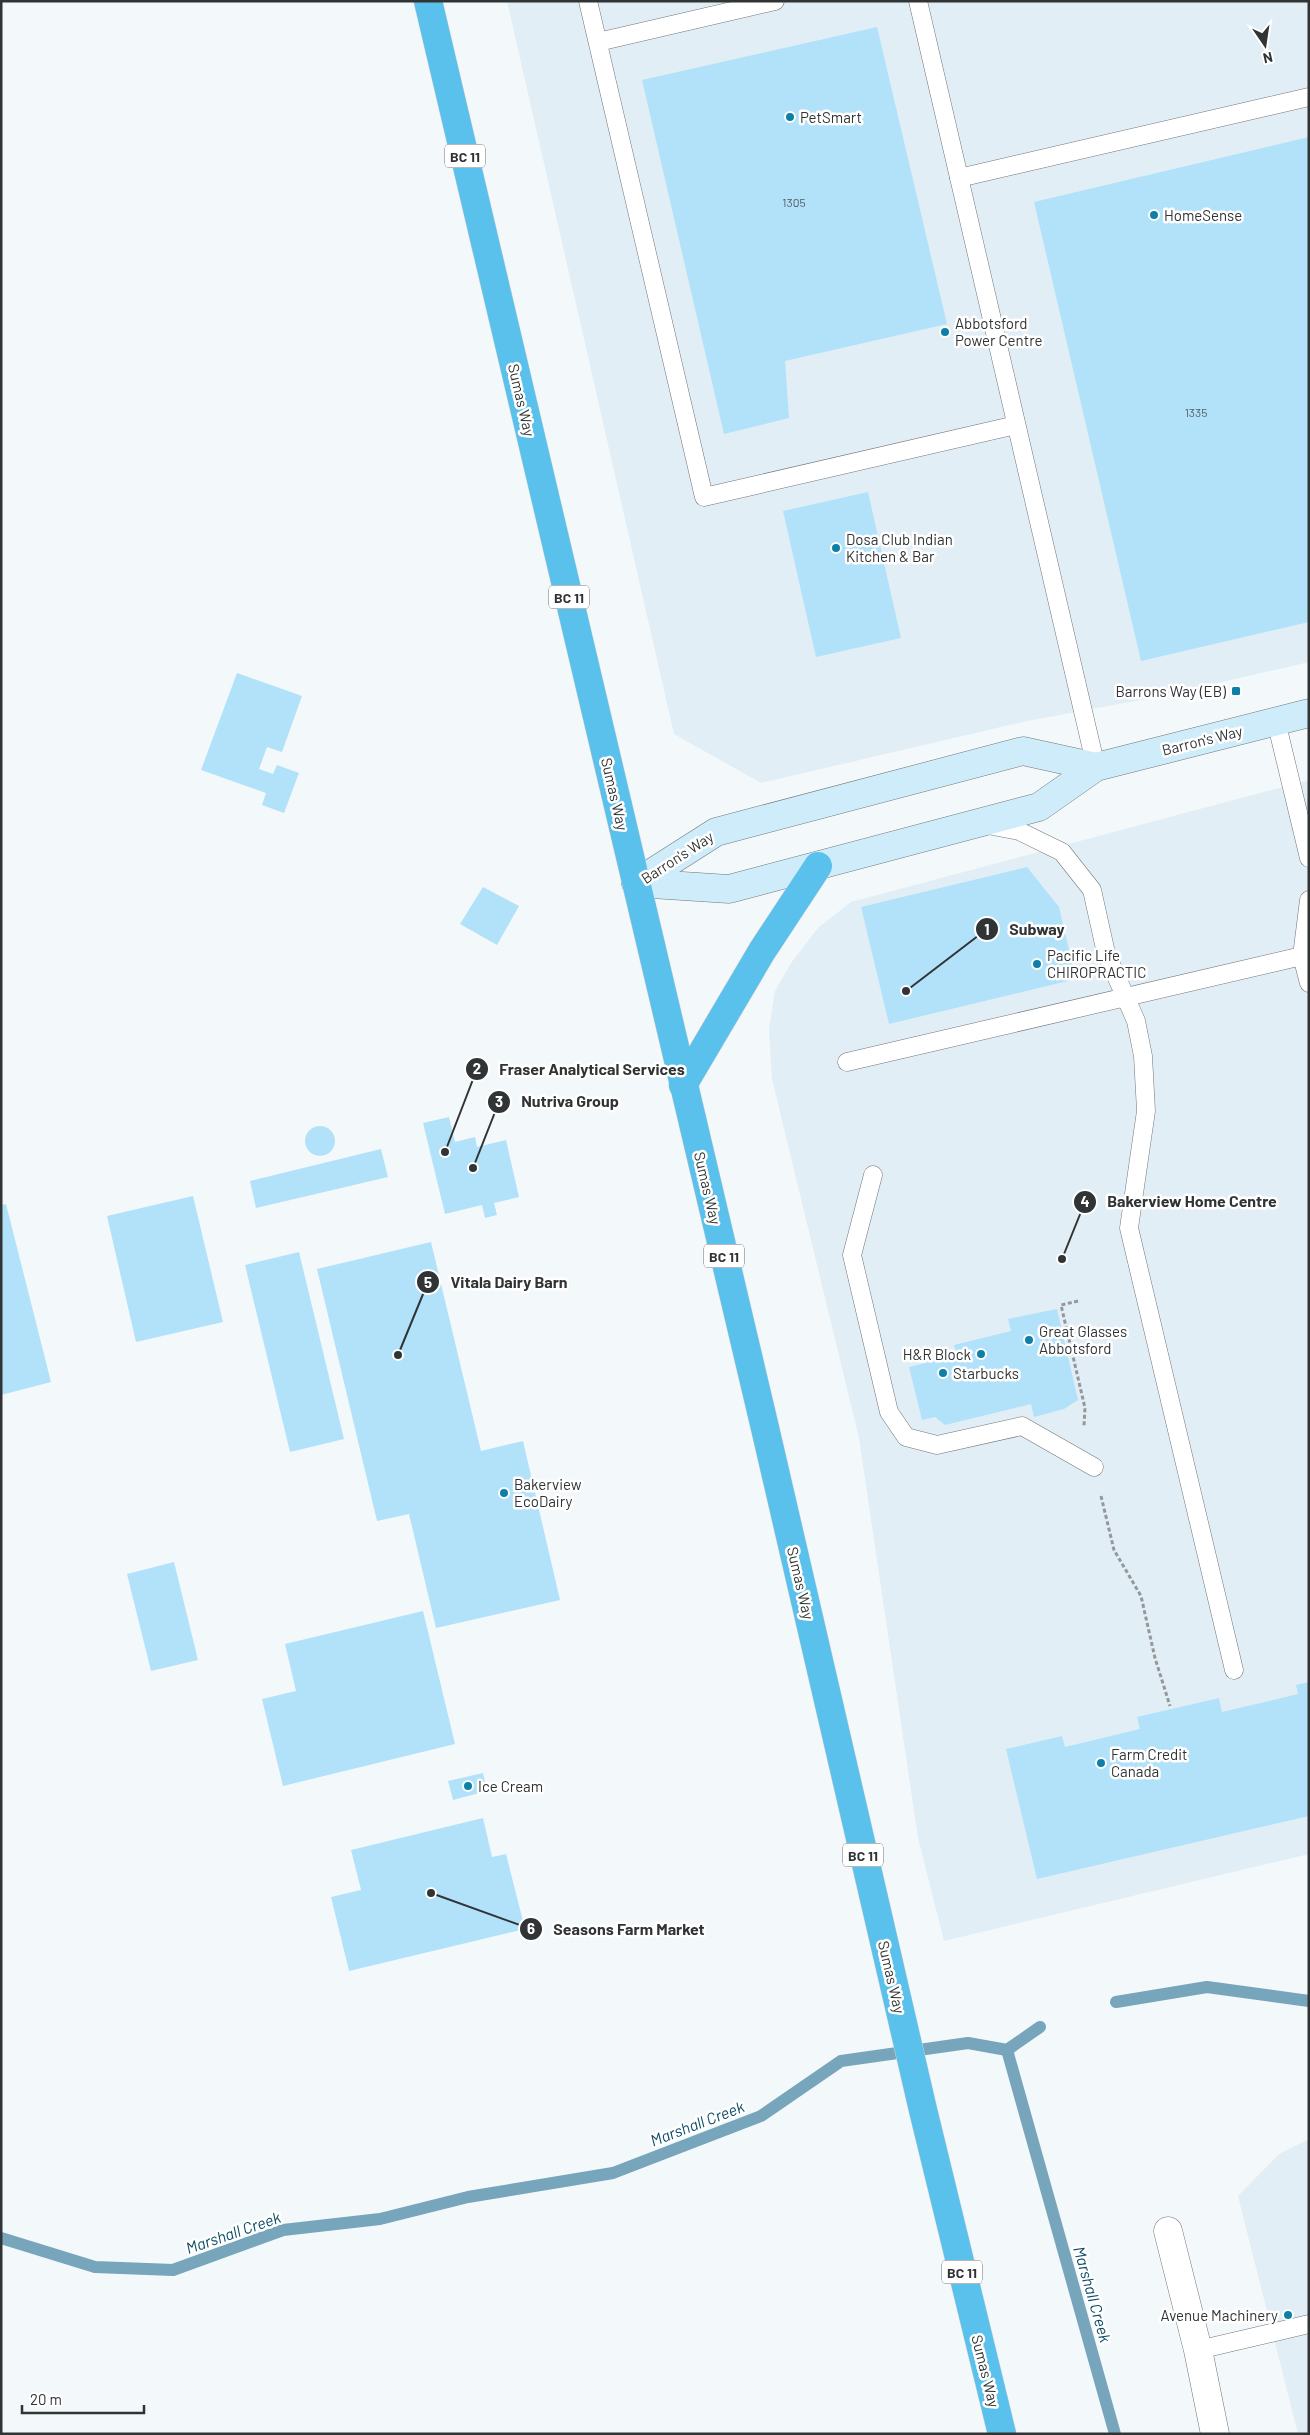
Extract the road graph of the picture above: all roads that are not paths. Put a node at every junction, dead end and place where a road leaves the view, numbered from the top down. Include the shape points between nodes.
1 (428, 1) edge
2 (588, 1) edge
3 (775, 1) edge
4 (918, 1) edge
5 (598, 42) junction
6 (1309, 97) edge
7 (959, 178) junction
8 (1016, 425) junction
9 (1309, 713) edge
10 (1276, 721) junction
11 (1096, 767) junction
12 (978, 823) junction
13 (1309, 858) edge
14 (818, 866) junction
15 (636, 883) junction
16 (1309, 900) edge
17 (1302, 956) junction
18 (1309, 983) edge
19 (1127, 997) junction
20 (847, 1062) dead end
21 (683, 1084) junction
22 (874, 1175) dead end
23 (1094, 1467) road end
24 (1234, 1670) dead end
25 (1168, 2231) dead end
26 (1309, 2324) edge
27 (1198, 2350) junction
28 (1002, 2434) edge
29 (1214, 2434) edge

1 - 15 highway, Sumas Way / BC 11
2 - 5 lane
3 - 5 lane
4 - 7 lane
5 - 8 lane via 704,497
6 - 7 lane
7 - 8 lane
8 - 11 lane
9 - 10 street, Barron's Way
10 - 11 street, Barron's Way
10 - 13 lane
11 - 12 street, Barron's Way via 1039,807
11 - 15 street, Barron's Way via 1022,751 716,832
12 - 14 street, Barron's Way
12 - 19 lane via 1019,831 1062,852 1092,890 1106,953
14 - 15 street, Barron's Way via 729,889
14 - 21 highway via 762,951
15 - 21 highway, Sumas Way / BC 11
16 - 17 lane
17 - 18 lane
17 - 19 lane
19 - 20 lane
19 - 24 lane via 1143,1056 1146,1111 1129,1228
21 - 28 highway, Sumas Way / BC 11
22 - 23 lane via 852,1255 889,1412 906,1437 937,1445 1022,1426
25 - 27 street
26 - 27 lane
27 - 29 street

